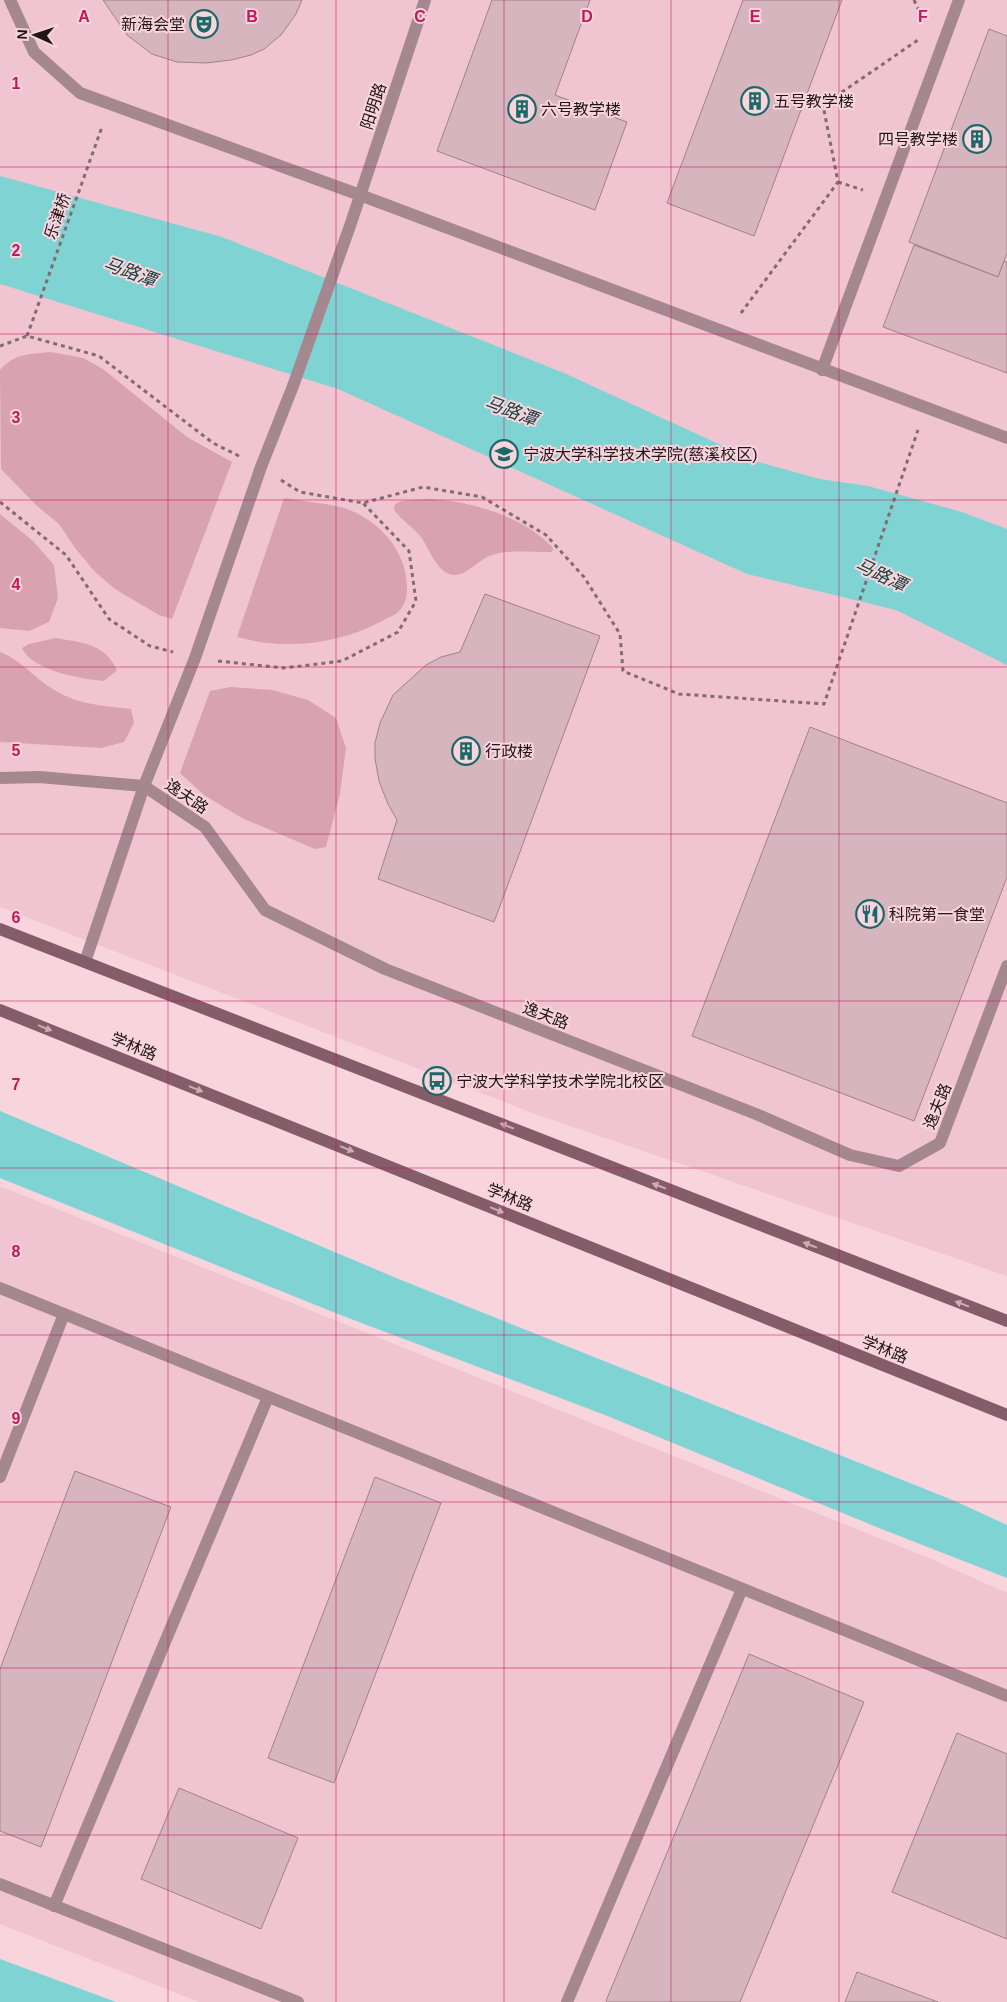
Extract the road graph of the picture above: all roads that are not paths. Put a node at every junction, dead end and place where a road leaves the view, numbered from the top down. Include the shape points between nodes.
1 (10, 0) edge
2 (425, 0) edge
3 (959, 0) edge
4 (360, 195) junction
5 (822, 370) junction
6 (1007, 438) edge
7 (0, 778) edge
8 (144, 786) junction
9 (0, 929) edge
10 (84, 962) junction
11 (1007, 966) edge
12 (0, 1010) edge
13 (0, 1288) edge
14 (64, 1314) junction
15 (1007, 1321) edge
16 (268, 1397) junction
17 (1007, 1415) edge
18 (6, 1445) edge
19 (0, 1477) edge
20 (742, 1589) junction
21 (1007, 1696) edge
22 (0, 1884) edge
23 (54, 1906) junction
24 (298, 2002) edge
25 (566, 2002) edge

1 - 4 street via 34,52 80,93
2 - 4 street, 阳明路
3 - 5 street
4 - 5 street
4 - 8 street, 阳明路 via 195,658
5 - 6 street
7 - 8 street, 逸夫路 via 39,777
8 - 10 street, 阳明路
8 - 11 street, 逸夫路 via 205,827 265,910 385,969 756,1114 850,1155 899,1166 940,1144
9 - 10 main road
15 -> 10 main road
12 -> 17 main road, 学林路
13 - 14 street
14 - 16 street
14 - 18 street
16 - 20 street
16 - 23 street
18 - 19 street
20 - 21 street
20 - 25 street
22 - 23 street
23 - 24 street

